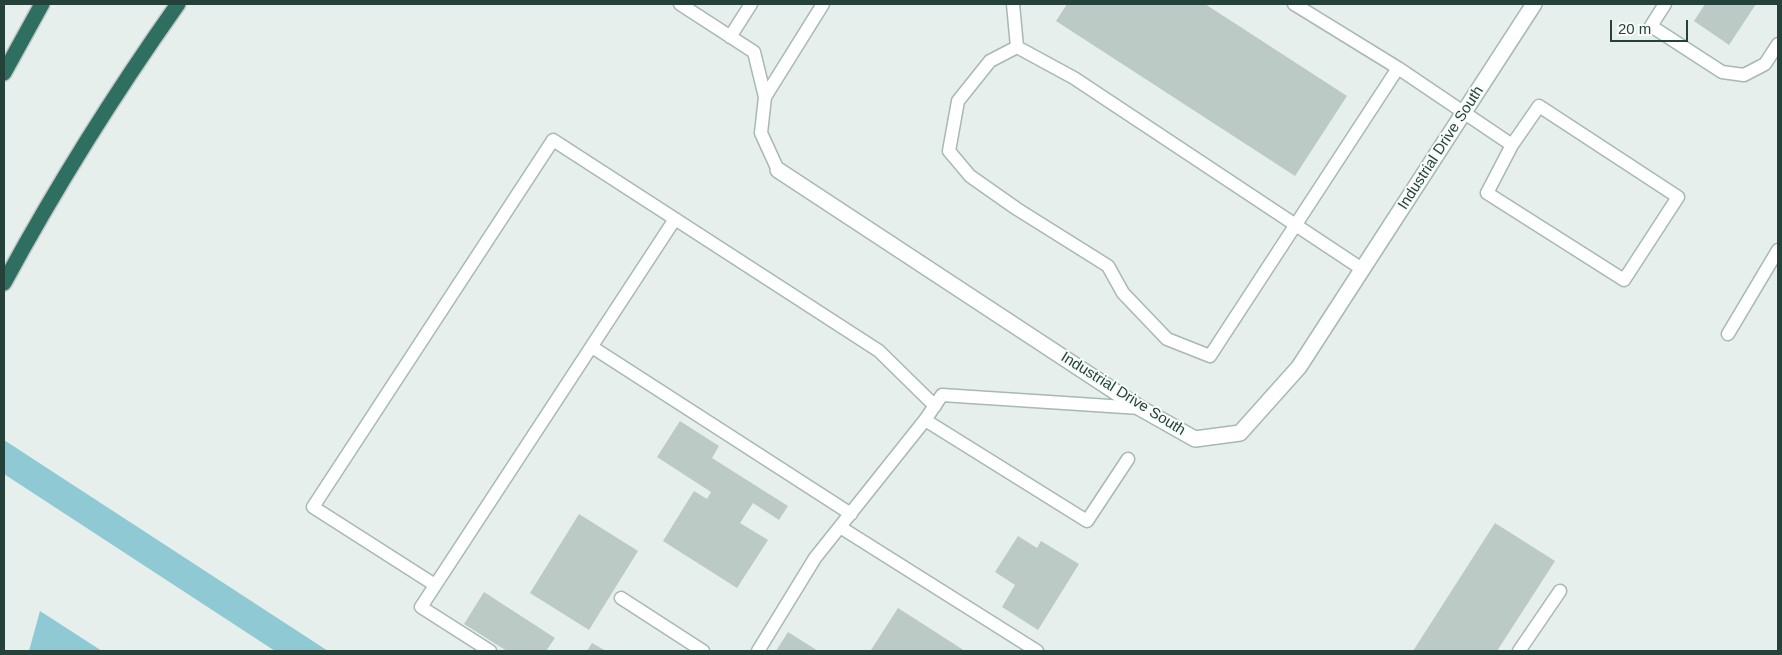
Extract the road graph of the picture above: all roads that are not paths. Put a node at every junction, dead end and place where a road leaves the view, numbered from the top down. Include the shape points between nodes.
1 (42, 4) edge
2 (178, 4) edge
3 (680, 4) edge
4 (752, 4) edge
5 (823, 4) edge
6 (1013, 4) edge
7 (1294, 4) edge
8 (1534, 4) edge
9 (1666, 4) edge
10 (730, 37) junction
11 (1778, 44) edge
12 (1017, 47) junction
13 (1398, 68) junction
14 (4, 73) edge
15 (765, 97) junction
16 (1464, 113) junction
17 (1512, 145) junction
18 (778, 170) joint
19 (675, 219) junction
20 (1296, 226) junction
21 (1778, 250) edge
22 (1362, 269) junction
23 (4, 283) edge
24 (1728, 334) dead end
25 (592, 346) junction
26 (935, 406) junction
27 (1140, 408) junction
28 (925, 420) junction
29 (1128, 459) dead end
30 (850, 514) junction
31 (840, 527) junction
32 (435, 585) junction
33 (1560, 591) dead end
34 (621, 598) dead end
35 (490, 651) edge
36 (703, 651) edge
37 (758, 651) edge
38 (1037, 651) edge
39 (1519, 651) edge

1 - 14 highway
2 - 23 highway via 128,75
3 - 10 lane
4 - 10 lane
5 - 15 lane
6 - 12 lane
7 - 13 lane
8 - 16 street, Industrial Drive South
9 - 11 lane via 1651,26 1722,72 1744,75 1765,64
10 - 15 lane via 754,52
12 - 20 lane via 1074,78
12 - 20 lane via 990,60 958,101 949,151 970,176 1108,266 1123,293 1167,338 1210,356
13 - 16 lane
13 - 20 lane
15 - 18 lane via 761,132
16 - 17 lane
16 - 22 street, Industrial Drive South
17 - 17 lane via 1487,193 1624,280 1678,197 1540,106
18 - 27 street, Industrial Drive South
19 - 25 lane
19 - 26 lane via 879,351
19 - 32 lane via 552,140 313,507
20 - 22 lane
21 - 24 lane
22 - 27 street, Industrial Drive South via 1300,366 1240,433 1195,439
25 - 30 lane
25 - 32 lane
26 - 27 lane via 942,395
26 - 28 lane
28 - 29 lane via 1087,521
28 - 30 lane
30 - 31 lane
31 - 37 lane via 815,558
31 - 38 lane
32 - 35 lane via 421,607
33 - 39 lane
34 - 36 lane

